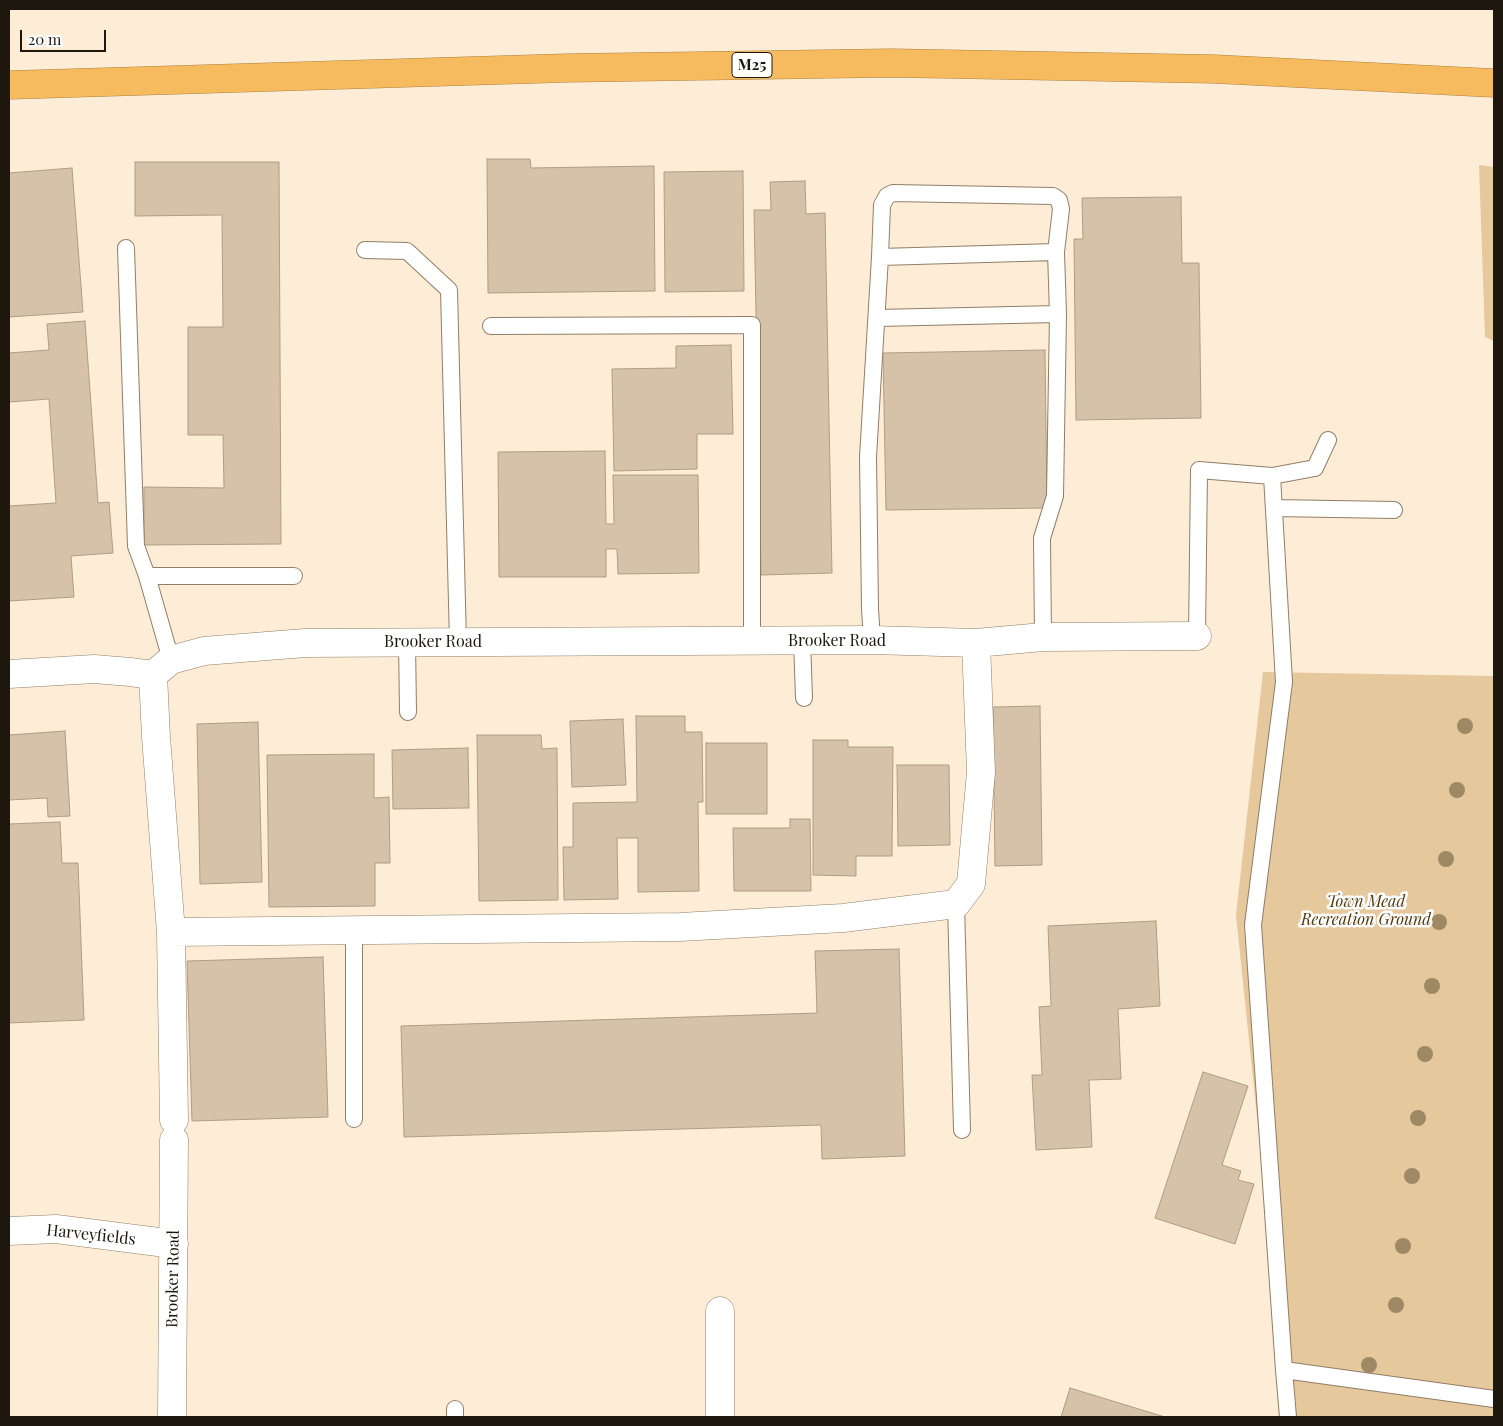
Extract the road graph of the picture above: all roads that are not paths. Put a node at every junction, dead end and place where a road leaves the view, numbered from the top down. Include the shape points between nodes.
1 (1494, 83) edge
2 (9, 85) edge
3 (126, 248) dead end
4 (365, 250) dead end
5 (1056, 252) junction
6 (880, 257) junction
7 (1058, 314) junction
8 (877, 318) junction
9 (491, 326) dead end
10 (1328, 440) dead end
11 (1272, 476) junction
12 (1274, 508) junction
13 (1394, 510) dead end
14 (147, 576) junction
15 (294, 576) dead end
16 (1197, 636) joint
17 (1043, 637) junction
18 (802, 640) junction
19 (872, 640) junction
20 (752, 641) junction
21 (407, 642) junction
22 (458, 642) junction
23 (976, 643) junction
24 (162, 668) junction
25 (9, 674) edge
26 (804, 698) dead end
27 (408, 712) dead end
28 (956, 904) junction
29 (354, 930) junction
30 (171, 932) junction
31 (354, 1119) dead end
32 (962, 1130) dead end
33 (9, 1231) edge
34 (174, 1244) junction
35 (720, 1311) dead end
36 (1284, 1370) junction
37 (1494, 1399) edge
38 (172, 1417) edge
39 (720, 1417) edge
40 (1288, 1417) edge

1 - 2 highway, M25 via 1214,69 891,63 567,68
3 - 14 lane via 136,546
4 - 22 lane via 406,251 449,290
5 - 6 lane
5 - 6 lane via 1061,209 1059,200 1053,196 893,193 882,205
5 - 7 lane
6 - 8 lane
7 - 8 lane
7 - 17 lane via 1055,496 1042,538
8 - 19 lane via 868,457
9 - 20 lane via 752,325
10 - 11 lane via 1315,468
11 - 12 lane
11 - 16 lane via 1199,470
12 - 13 lane
12 - 36 lane via 1284,682 1253,925
14 - 15 lane
14 - 24 lane
16 - 17 street, Brooker Road
17 - 23 street, Brooker Road
18 - 19 street, Brooker Road
18 - 20 street, Brooker Road
18 - 26 lane
19 - 23 street, Brooker Road
20 - 22 street, Brooker Road
21 - 22 street, Brooker Road
21 - 24 street, Brooker Road via 287,644 204,651
21 - 27 lane
23 - 28 street via 981,772 971,884
24 - 25 street via 130,672 94,669
24 - 30 street, Brooker Road via 156,737
28 - 29 street via 843,918 680,927
28 - 32 lane
29 - 30 street
29 - 31 lane
30 - 34 street, Brooker Road
33 - 34 street, Harveyfields via 56,1229
34 - 38 street, Brooker Road
35 - 39 street
36 - 37 lane
36 - 40 lane

